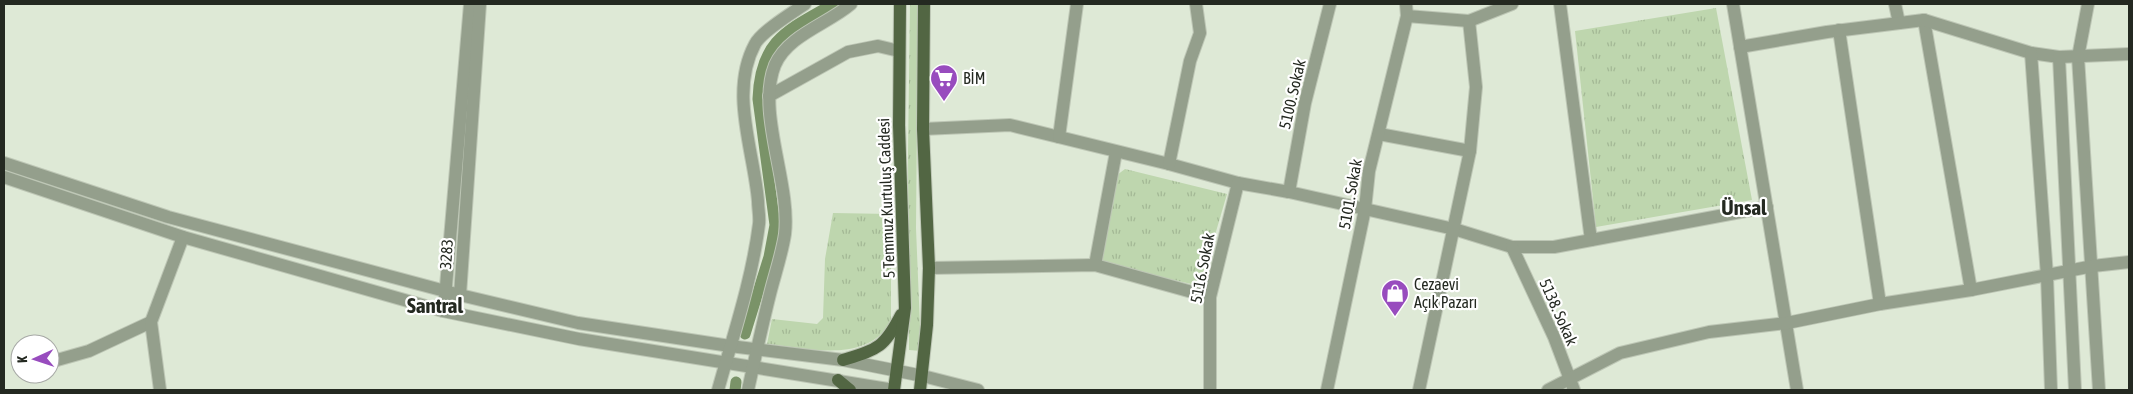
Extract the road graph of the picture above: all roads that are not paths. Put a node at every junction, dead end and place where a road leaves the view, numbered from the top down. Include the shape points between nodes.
1 (470, 4) edge
2 (480, 4) edge
3 (805, 4) edge
4 (851, 4) edge
5 (900, 4) edge
6 (924, 4) edge
7 (1077, 4) edge
8 (1196, 4) edge
9 (1330, 4) edge
10 (1512, 4) edge
11 (1560, 4) edge
12 (1733, 4) edge
13 (1895, 4) edge
14 (2088, 4) edge
15 (1407, 10) edge
16 (1924, 20) junction
17 (1469, 21) junction
18 (1899, 23) junction
19 (1839, 30) junction
20 (1740, 47) junction
21 (899, 52) junction
22 (2031, 53) junction
23 (2129, 54) edge
24 (2078, 57) junction
25 (2059, 58) junction
26 (769, 96) junction
27 (923, 129) junction
28 (1379, 134) junction
29 (1059, 137) junction
30 (1470, 151) junction
31 (1116, 152) junction
32 (4, 163) edge
33 (1168, 164) junction
34 (4, 177) edge
35 (1238, 183) junction
36 (1289, 192) junction
37 (1767, 207) junction
38 (1365, 210) junction
39 (1454, 229) junction
40 (183, 238) junction
41 (1591, 240) junction
42 (1512, 247) junction
43 (2129, 262) edge
44 (1095, 265) junction
45 (2091, 267) junction
46 (929, 268) junction
47 (2068, 271) junction
48 (2047, 276) junction
49 (1971, 290) junction
50 (445, 292) junction
51 (460, 295) junction
52 (1210, 297) junction
53 (1880, 304) junction
54 (905, 308) junction
55 (443, 311) junction
56 (151, 322) junction
57 (1787, 323) junction
58 (730, 346) junction
59 (756, 350) junction
60 (60, 359) edge
61 (843, 360) junction
62 (725, 362) junction
63 (753, 368) junction
64 (897, 370) junction
65 (923, 376) junction
66 (838, 380) junction
67 (1571, 385) edge
68 (160, 390) edge
69 (718, 390) edge
70 (748, 390) edge
71 (850, 390) edge
72 (894, 390) edge
73 (920, 390) edge
74 (978, 390) edge
75 (1210, 390) edge
76 (1327, 390) edge
77 (1419, 390) edge
78 (1548, 390) edge
79 (1797, 390) edge
80 (2051, 390) edge
81 (2075, 390) edge
82 (2099, 390) edge

1 - 50 street, 3283
2 - 51 street, 3283
3 - 58 street via 756,43 748,63 742,98 756,179 759,222
4 - 26 street via 788,47 776,64
5 - 21 main road, 5 Temmuz Kurtuluş Caddesi
6 - 27 main road
7 - 29 street
8 - 33 street via 1200,33 1190,62
9 - 36 street, 5100. Sokak via 1305,103
10 - 17 street
11 - 41 street
12 - 20 street
13 - 18 street
14 - 24 street
15 - 17 street
15 - 28 street, 5101. Sokak
16 - 18 street
16 - 22 street
16 - 49 street
17 - 30 street via 1476,87
18 - 19 street
19 - 20 street
19 - 53 street
20 - 37 street
21 - 26 street via 878,46 848,52
21 - 54 main road, 5 Temmuz Kurtuluş Caddesi
22 - 25 street
22 - 48 street
23 - 24 street
24 - 25 street
24 - 45 street
25 - 47 street
26 - 59 street via 783,193 785,234
27 - 29 street via 1010,125
27 - 46 main road
28 - 30 street
28 - 38 street, 5101. Sokak via 1369,171
29 - 31 street
30 - 39 street
31 - 33 street
31 - 44 street
32 - 50 street via 168,217
33 - 35 street
34 - 40 street
35 - 36 street
35 - 52 street, 5116. Sokak
36 - 38 street
37 - 41 street
37 - 57 street
38 - 39 street
38 - 76 street, 5101. Sokak
39 - 42 street
39 - 77 street
40 - 55 street
40 - 56 street
41 - 42 street via 1554,247
42 - 67 street, 5138. Sokak via 1554,337
43 - 45 street
44 - 46 street
44 - 52 street
45 - 47 street
45 - 82 street
46 - 65 main road
47 - 48 street
47 - 81 street
48 - 49 street
48 - 80 street
49 - 53 street
50 - 51 street
50 - 55 street, 3283
51 - 55 street
51 - 58 street via 578,323
52 - 75 street, 5116. Sokak
53 - 57 street
54 - 61 main road via 888,339 871,351
54 - 64 main road, 5 Temmuz Kurtuluş Caddesi
55 - 62 street via 580,340
56 - 60 street via 89,350
56 - 68 street
57 - 67 street via 1709,332 1620,353
57 - 79 street
58 - 59 street
58 - 62 street
59 - 61 street
59 - 63 street
61 - 64 street
62 - 63 street
62 - 69 street
63 - 66 street
63 - 70 street
64 - 65 street
64 - 72 main road, 5 Temmuz Kurtuluş Caddesi
65 - 73 main road
65 - 74 street
66 - 71 main road
66 - 72 street
67 - 78 street

